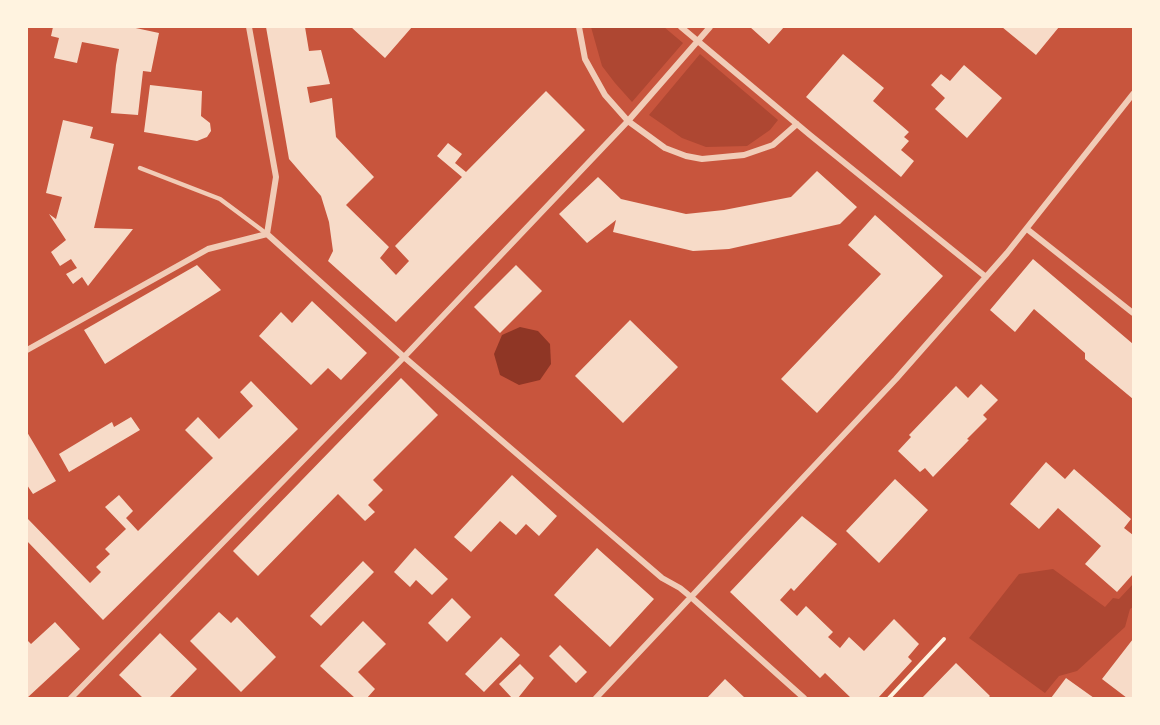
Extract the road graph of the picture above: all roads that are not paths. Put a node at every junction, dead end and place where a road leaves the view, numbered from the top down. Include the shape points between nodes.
1 (249, 27) edge
2 (579, 27) edge
3 (681, 27) edge
4 (709, 29) edge
5 (697, 41) junction
6 (1133, 94) edge
7 (628, 121) junction
8 (796, 124) junction
9 (140, 168) dead end
10 (1027, 229) junction
11 (267, 234) junction
12 (986, 277) junction
13 (1133, 313) edge
14 (27, 350) edge
15 (404, 357) junction
16 (691, 597) junction
17 (71, 698) edge
18 (596, 698) edge
19 (804, 698) edge

1 - 11 street via 276,177
2 - 7 street via 590,70 605,96
3 - 5 street
4 - 5 street
5 - 7 street
5 - 8 street
6 - 10 street
7 - 8 street via 664,148 702,159 759,151 773,145
7 - 15 street
8 - 12 street
9 - 11 lane via 220,199
10 - 12 street
10 - 13 street
11 - 14 street via 208,249
11 - 15 street
12 - 16 street
15 - 16 street via 662,578
15 - 17 street
16 - 18 street
16 - 19 street

